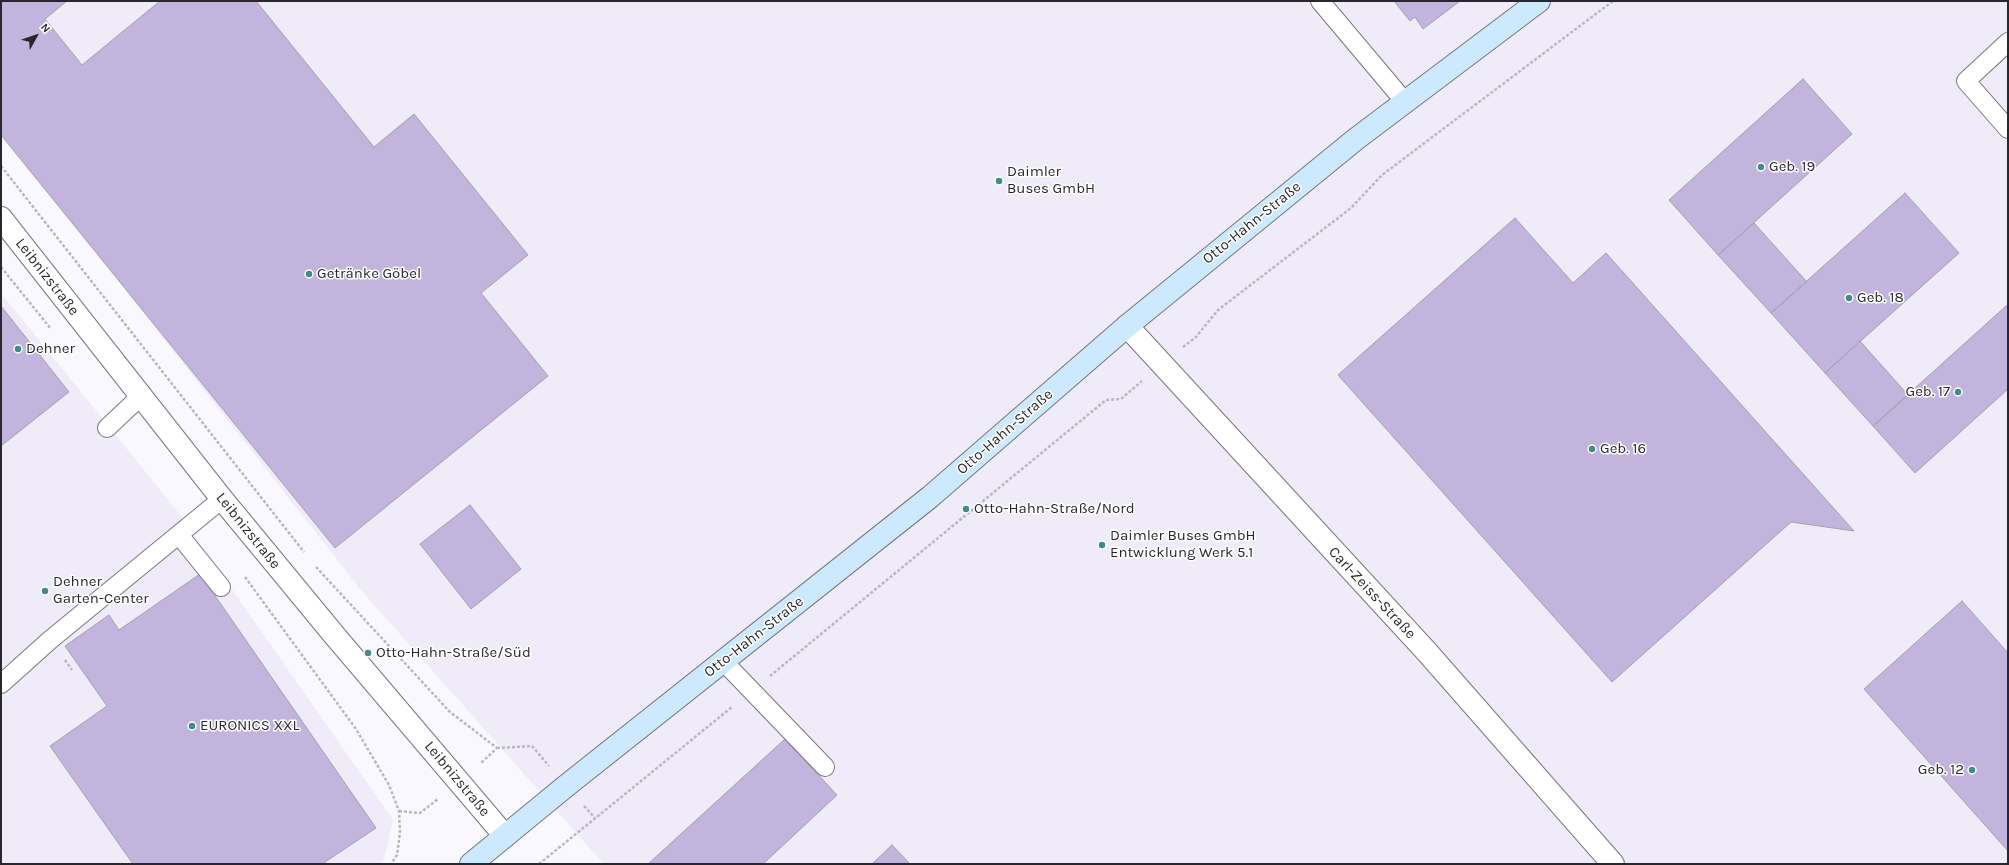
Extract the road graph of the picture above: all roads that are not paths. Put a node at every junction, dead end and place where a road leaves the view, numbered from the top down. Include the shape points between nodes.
1 (1320, 1) edge
2 (1539, 1) edge
3 (2008, 42) edge
4 (1405, 102) junction
5 (2008, 129) edge
6 (1, 218) edge
7 (1127, 326) junction
8 (142, 395) junction
9 (106, 428) dead end
10 (222, 499) junction
11 (178, 535) junction
12 (221, 587) dead end
13 (723, 661) junction
14 (1, 684) edge
15 (825, 767) dead end
16 (505, 836) junction
17 (472, 864) edge
18 (1613, 864) edge

1 - 4 lane
2 - 4 street, Otto-Hahn-Straße
3 - 5 lane via 1966,81
4 - 7 street, Otto-Hahn-Straße
6 - 8 street, Leibnizstraße
7 - 13 street, Otto-Hahn-Straße via 930,497
7 - 18 street, Carl-Zeiss-Straße via 1427,652
8 - 9 lane
8 - 10 street, Leibnizstraße
10 - 11 lane
10 - 16 street, Leibnizstraße
11 - 12 lane
11 - 14 lane via 50,640
13 - 15 lane
13 - 16 street, Otto-Hahn-Straße
16 - 17 street, Otto-Hahn-Straße

